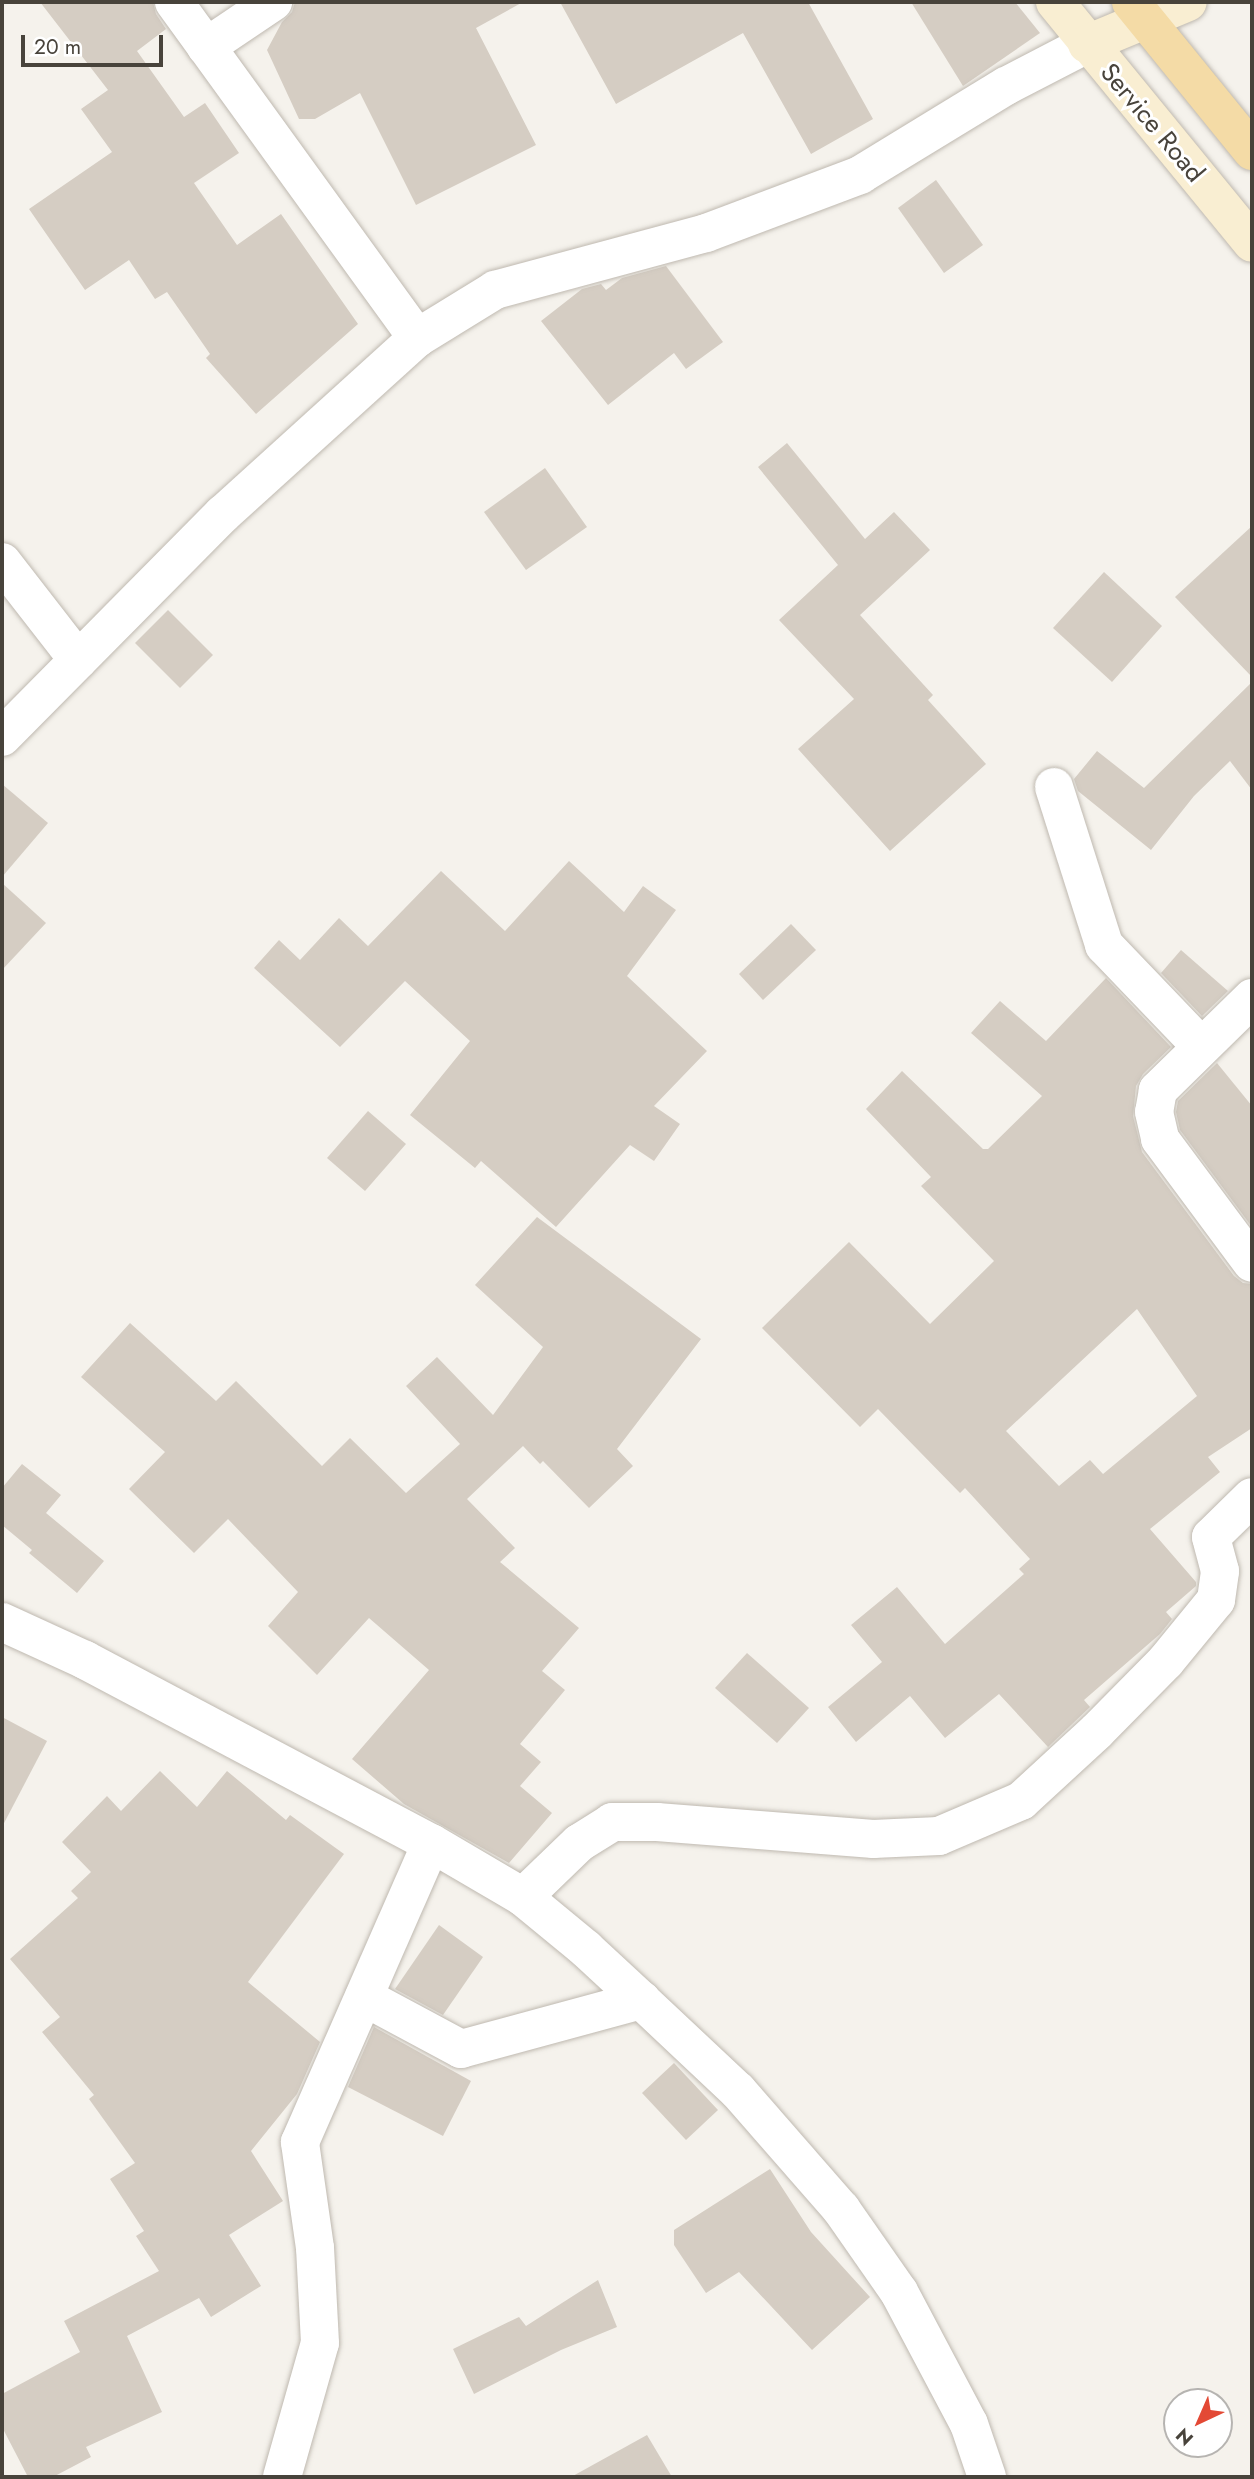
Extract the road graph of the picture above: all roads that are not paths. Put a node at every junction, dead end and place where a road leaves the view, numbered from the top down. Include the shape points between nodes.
1 (174, 2) edge
2 (273, 2) edge
3 (1055, 2) edge
4 (1188, 2) edge
5 (1138, 10) edge
6 (1087, 44) junction
7 (206, 47) junction
8 (1252, 151) edge
9 (1252, 243) edge
10 (417, 338) junction
11 (2, 562) edge
12 (78, 660) junction
13 (2, 737) edge
14 (1054, 787) dead end
15 (1252, 998) edge
16 (1201, 1046) junction
17 (1252, 1263) edge
18 (1252, 1497) edge
19 (2, 1622) edge
20 (431, 1843) junction
21 (523, 1896) junction
22 (364, 1997) junction
23 (641, 2000) junction
24 (282, 2477) edge
25 (987, 2477) edge

1 - 7 street
2 - 7 street
3 - 6 street, Service Road
4 - 5 street
5 - 6 street
5 - 8 main road
6 - 9 street, Service Road
6 - 10 street via 1006,86 860,175 706,233 495,290
7 - 10 street
10 - 12 street via 223,514
11 - 12 street
12 - 13 street
14 - 16 street via 1104,945
15 - 16 street
16 - 17 street via 1158,1090 1154,1112 1160,1139
18 - 21 street via 1212,1537 1220,1571 1216,1600 1157,1670 1021,1801 939,1836 873,1839 612,1822 579,1843
19 - 20 street via 85,1660
20 - 21 street
20 - 22 street
21 - 23 street
22 - 23 street via 461,2049
22 - 24 street via 300,2142 315,2248 320,2343
23 - 25 street via 738,2091 841,2209 899,2292 969,2424

